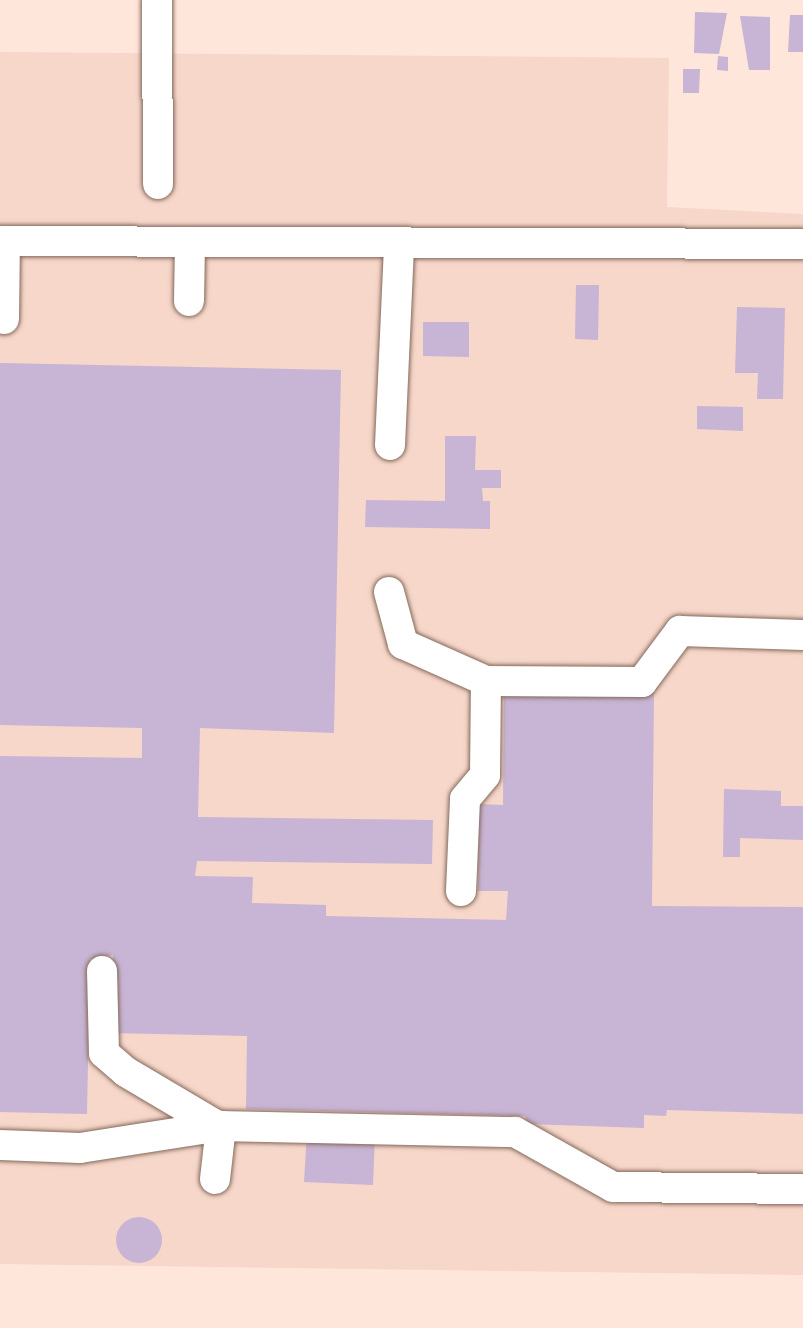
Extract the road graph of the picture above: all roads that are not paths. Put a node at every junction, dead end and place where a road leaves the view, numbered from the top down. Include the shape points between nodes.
1 (157, 0) edge
2 (158, 184) dead end
3 (3, 241) edge
4 (190, 242) junction
5 (399, 243) junction
6 (803, 244) edge
7 (189, 301) dead end
8 (4, 319) dead end
9 (390, 445) dead end
10 (389, 592) dead end
11 (803, 635) edge
12 (486, 681) junction
13 (461, 891) dead end
14 (102, 971) dead end
15 (220, 1126) junction
16 (0, 1145) edge
17 (215, 1179) dead end
18 (803, 1189) edge

1 - 2 lane
3 - 4 lane
3 - 8 lane
4 - 5 lane
4 - 7 lane
5 - 6 lane
5 - 9 lane
10 - 12 lane via 403,644
11 - 12 lane via 680,631 642,682
12 - 13 lane via 485,775 465,799
14 - 15 lane via 104,1053 126,1072
15 - 16 lane via 80,1148
15 - 17 lane
15 - 18 lane via 515,1132 613,1187

